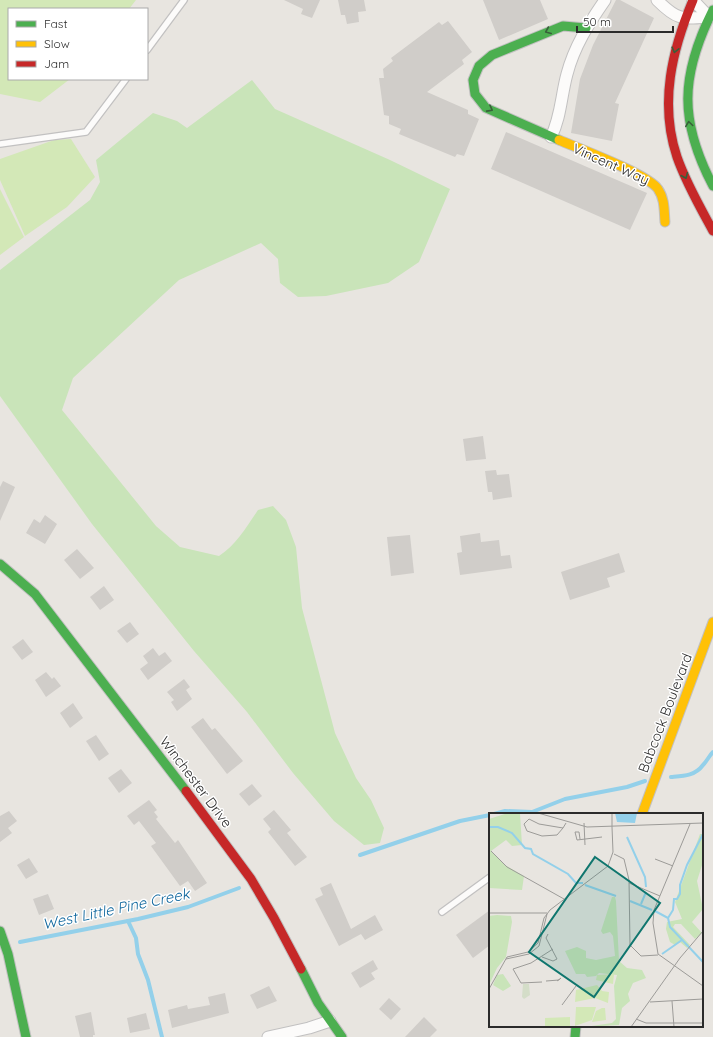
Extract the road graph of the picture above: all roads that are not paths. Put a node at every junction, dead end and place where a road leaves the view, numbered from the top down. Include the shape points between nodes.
1 (184, 0) edge
2 (605, 0) edge
3 (693, 0) edge
4 (658, 1) edge
5 (711, 14) edge
6 (684, 19) junction
7 (586, 28) junction
8 (148, 49) edge
9 (125, 80) edge
10 (551, 137) junction
11 (0, 144) edge
12 (713, 186) edge
13 (665, 222) dead end
14 (713, 230) edge
15 (0, 564) edge
16 (713, 622) edge
17 (642, 813) edge
18 (489, 879) edge
19 (442, 912) dead end
20 (0, 930) edge
21 (330, 1021) junction
22 (576, 1027) edge
23 (26, 1037) edge
24 (268, 1037) edge
25 (342, 1037) edge
26 (575, 1037) edge

1 - 8 lane
2 - 7 street
3 - 5 street
3 - 6 street
4 - 6 street via 676,16
5 - 6 street
12 -> 5 street via 692,138 688,108 691,75
6 -> 14 street via 675,47 668,89 670,131 686,180
7 - 10 street via 567,73 560,116
7 -> 10 street, Vincent Way via 556,28 492,55 484,60 474,74 474,92 486,108
9 - 11 lane via 86,132
10 - 13 street, Vincent Way via 657,185 662,194
15 - 21 street, Winchester Drive via 35,594 246,873 274,918
16 - 17 street, Babcock Boulevard
18 - 19 lane
20 - 23 street via 8,954
21 - 24 street
21 - 25 street, Winchester Drive
22 - 26 street

